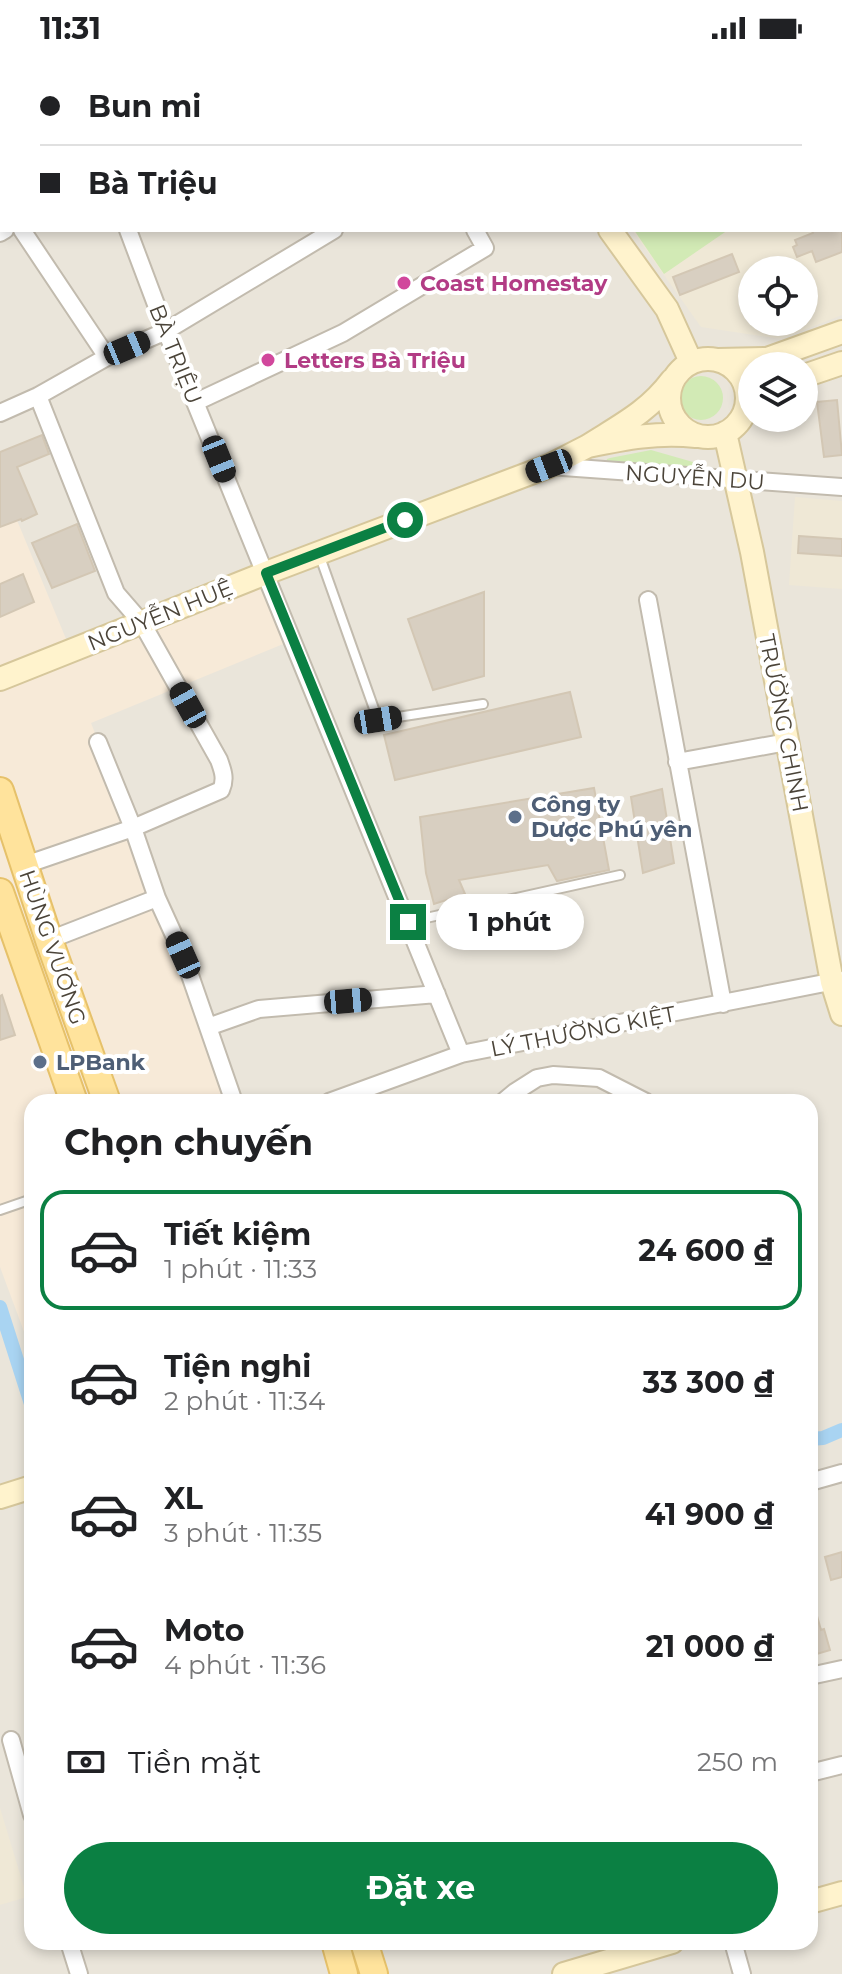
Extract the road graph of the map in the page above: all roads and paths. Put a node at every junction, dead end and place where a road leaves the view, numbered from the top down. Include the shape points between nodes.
1 (23, 232) edge
2 (129, 232) edge
3 (331, 232) edge
4 (476, 232) edge
5 (611, 232) edge
6 (166, 331) junction
7 (842, 332) edge
8 (107, 357) junction
9 (718, 360) junction
10 (691, 362) junction
11 (842, 364) edge
12 (818, 372) edge
13 (738, 373) edge
14 (673, 379) junction
15 (38, 396) junction
16 (196, 402) junction
17 (0, 413) edge
18 (738, 423) edge
19 (725, 433) junction
20 (700, 436) junction
21 (588, 446) junction
22 (549, 466) junction
23 (736, 480) junction
24 (842, 487) edge
25 (319, 553) junction
26 (266, 573) junction
27 (648, 600) dead end
28 (142, 623) junction
29 (0, 679) edge
30 (483, 704) dead end
31 (98, 742) dead end
32 (787, 742) junction
33 (677, 762) junction
34 (0, 791) edge
35 (133, 828) junction
36 (25, 865) junction
37 (620, 875) dead end
38 (0, 892) edge
39 (157, 898) junction
40 (408, 922) junction
41 (49, 940) junction
42 (21, 949) junction
43 (837, 981) edge
44 (437, 994) junction
45 (723, 1004) junction
46 (842, 1014) edge
47 (208, 1027) junction
48 (461, 1054) junction
49 (71, 1094) edge
50 (104, 1094) edge
51 (231, 1094) edge
52 (351, 1094) edge
53 (513, 1094) edge
54 (630, 1094) edge
55 (24, 1202) edge
56 (0, 1210) edge
57 (842, 1473) edge
58 (818, 1480) edge
59 (24, 1489) edge
60 (0, 1497) edge
61 (842, 1669) edge
62 (818, 1674) edge
63 (11, 1740) dead end
64 (842, 1765) edge
65 (818, 1771) edge
66 (24, 1786) edge
67 (842, 1893) edge
68 (818, 1900) edge
69 (72, 1950) edge
70 (337, 1950) edge
71 (366, 1950) edge
72 (645, 1950) edge
73 (735, 1950) edge
74 (79, 1974) edge
75 (344, 1974) edge
76 (374, 1974) edge
77 (564, 1974) edge
78 (742, 1974) edge

1 - 8 street
2 - 6 street, BÀ TRIỆU
3 - 6 street
4 - 16 street via 485,248 343,333
5 - 10 main road via 667,309
6 - 8 street
6 - 16 street, BÀ TRIỆU
7 - 9 main road via 767,359
8 - 15 street
9 - 10 main road
9 - 13 main road
10 - 14 main road
11 - 12 main road
14 - 20 main road via 668,403 672,414 679,425
14 - 21 main road via 645,411
15 - 17 street
15 - 28 street via 116,593
16 - 26 street, BÀ TRIỆU
18 - 19 main road
19 - 20 main road
19 - 23 main road, TRƯỜNG CHINH
20 - 21 main road via 668,433
21 - 22 main road, NGUYỄN HUỆ
22 - 23 street, NGUYỄN DU
22 - 25 main road, NGUYỄN HUỆ
23 - 24 street, NGUYỄN DU
23 - 32 main road, TRƯỜNG CHINH
25 - 26 main road, NGUYỄN HUỆ
25 - 30 lane via 378,720
26 - 28 main road, NGUYỄN HUỆ
26 - 40 street, BÀ TRIỆU
27 - 33 street
28 - 29 main road, NGUYỄN HUỆ
28 - 35 street via 219,760 225,782 221,790
31 - 35 street
32 - 33 street
32 - 43 main road, TRƯỜNG CHINH
33 - 45 street
34 - 36 main road, HÙNG VƯƠNG
35 - 36 street
35 - 39 street
36 - 41 main road, HÙNG VƯƠNG
37 - 40 lane
38 - 42 main road, HÙNG VƯƠNG
39 - 41 street
39 - 47 street
40 - 44 street, BÀ TRIỆU
41 - 42 main road
41 - 50 main road, HÙNG VƯƠNG
42 - 49 main road, HÙNG VƯƠNG
43 - 45 street, LÝ THƯỜNG KIỆT
43 - 46 main road, TRƯỜNG CHINH
44 - 47 street via 259,1009
44 - 48 street, BÀ TRIỆU
45 - 48 street, LÝ THƯỜNG KIỆT
47 - 51 street
48 - 52 street, LÝ THƯỜNG KIỆT
53 - 54 street via 537,1078 553,1075 599,1078
55 - 56 lane
57 - 58 street
59 - 60 main road
61 - 62 street
63 - 66 street
64 - 65 street
67 - 68 main road
69 - 74 street
70 - 75 main road
71 - 76 main road
72 - 77 main road
73 - 78 street

